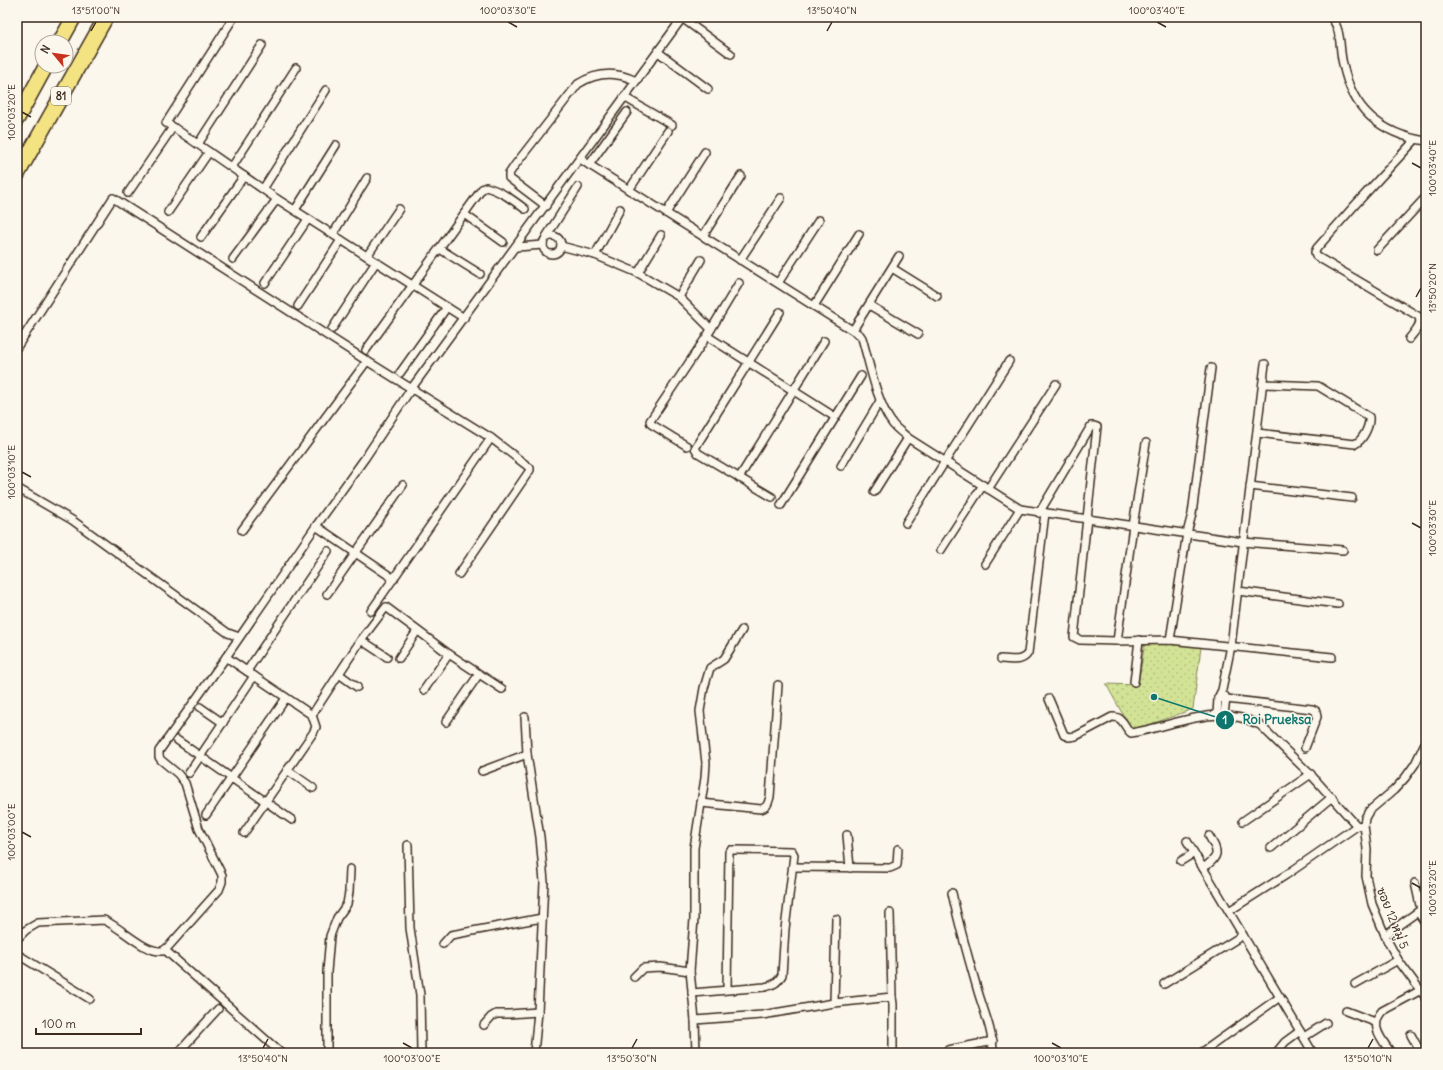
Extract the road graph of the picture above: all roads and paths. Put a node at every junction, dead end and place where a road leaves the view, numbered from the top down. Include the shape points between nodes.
1 (74, 17) edge
2 (106, 17) edge
3 (234, 17) edge
4 (1331, 17) edge
5 (683, 18) edge
6 (64, 34) edge
7 (262, 45) dead end
8 (658, 52) junction
9 (731, 54) dead end
10 (296, 68) dead end
11 (42, 74) edge
12 (636, 81) junction
13 (708, 89) dead end
14 (326, 90) dead end
15 (624, 97) junction
16 (627, 112) dead end
17 (17, 119) edge
18 (173, 127) junction
19 (1415, 140) junction
20 (1426, 141) edge
21 (198, 144) junction
22 (336, 145) dead end
23 (209, 152) junction
24 (704, 152) dead end
25 (580, 159) junction
26 (589, 165) junction
27 (232, 167) junction
28 (17, 175) edge
29 (244, 176) junction
30 (741, 176) dead end
31 (367, 178) dead end
32 (578, 187) dead end
33 (263, 189) junction
34 (629, 190) junction
35 (128, 193) dead end
36 (1426, 197) edge
37 (277, 198) junction
38 (781, 198) dead end
39 (546, 206) junction
40 (399, 209) dead end
41 (525, 209) dead end
42 (295, 210) junction
43 (620, 210) dead end
44 (168, 212) dead end
45 (666, 213) junction
46 (464, 214) junction
47 (308, 219) junction
48 (819, 220) dead end
49 (333, 234) junction
50 (859, 234) dead end
51 (661, 235) dead end
52 (703, 236) junction
53 (201, 237) dead end
54 (546, 238) junction
55 (342, 240) junction
56 (503, 242) dead end
57 (543, 245) junction
58 (560, 246) junction
59 (517, 247) junction
60 (440, 249) junction
61 (1377, 250) dead end
62 (595, 255) junction
63 (367, 256) junction
64 (899, 256) dead end
65 (233, 259) dead end
66 (701, 260) dead end
67 (740, 260) junction
68 (376, 262) junction
69 (892, 268) junction
70 (638, 273) junction
71 (480, 274) dead end
72 (265, 283) dead end
73 (778, 283) junction
74 (739, 284) dead end
75 (412, 285) junction
76 (937, 296) dead end
77 (679, 297) junction
78 (869, 305) junction
79 (298, 306) dead end
80 (814, 306) junction
81 (447, 307) junction
82 (780, 312) dead end
83 (464, 318) junction
84 (332, 329) dead end
85 (853, 330) junction
86 (709, 332) junction
87 (918, 334) dead end
88 (1409, 339) dead end
89 (824, 341) dead end
90 (17, 347) edge
91 (366, 350) dead end
92 (367, 361) junction
93 (1009, 361) dead end
94 (749, 363) junction
95 (1265, 364) dead end
96 (1211, 368) dead end
97 (400, 372) dead end
98 (861, 376) dead end
99 (1056, 384) dead end
100 (1263, 384) junction
101 (411, 390) junction
102 (793, 390) junction
103 (880, 401) junction
104 (835, 417) junction
105 (1257, 433) junction
106 (492, 438) junction
107 (908, 438) junction
108 (1146, 443) dead end
109 (687, 446) dead end
110 (946, 462) junction
111 (841, 466) dead end
112 (739, 478) junction
113 (403, 485) dead end
114 (1250, 486) junction
115 (985, 487) junction
116 (17, 488) edge
117 (874, 492) dead end
118 (772, 497) dead end
119 (1352, 498) dead end
120 (781, 505) dead end
121 (1020, 509) junction
122 (1042, 513) junction
123 (1086, 520) junction
124 (906, 523) dead end
125 (316, 526) junction
126 (1133, 526) junction
127 (242, 530) dead end
128 (1187, 533) junction
129 (1243, 542) junction
130 (941, 550) dead end
131 (1343, 550) dead end
132 (328, 551) dead end
133 (356, 552) junction
134 (985, 564) dead end
135 (459, 574) dead end
136 (394, 579) junction
137 (1238, 591) junction
138 (327, 594) dead end
139 (1338, 604) dead end
140 (371, 611) dead end
141 (742, 630) dead end
142 (417, 631) junction
143 (239, 637) junction
144 (361, 640) junction
145 (1139, 640) junction
146 (1170, 640) junction
147 (1117, 641) junction
148 (1231, 646) junction
149 (449, 654) junction
150 (226, 657) junction
151 (387, 657) dead end
152 (1332, 657) dead end
153 (399, 658) dead end
154 (1001, 659) dead end
155 (247, 671) junction
156 (339, 674) junction
157 (479, 674) junction
158 (254, 676) junction
159 (1134, 682) dead end
160 (778, 685) dead end
161 (357, 687) dead end
162 (502, 689) dead end
163 (424, 690) dead end
164 (286, 698) junction
165 (1222, 698) junction
166 (1049, 699) dead end
167 (200, 707) dead end
168 (312, 715) junction
169 (1220, 715) junction
170 (526, 717) dead end
171 (446, 722) dead end
172 (223, 723) junction
173 (1426, 739) edge
174 (177, 740) dead end
175 (1305, 748) dead end
176 (527, 754) junction
177 (200, 756) junction
178 (287, 770) junction
179 (482, 771) dead end
180 (189, 773) dead end
181 (1311, 774) junction
182 (232, 778) junction
183 (314, 788) dead end
184 (1332, 797) junction
185 (265, 801) junction
186 (701, 803) junction
187 (206, 815) dead end
188 (292, 820) dead end
189 (1243, 821) dead end
190 (1364, 825) junction
191 (1357, 826) junction
192 (244, 832) dead end
193 (847, 835) dead end
194 (1209, 836) dead end
195 (1187, 841) dead end
196 (408, 845) dead end
197 (1271, 848) dead end
198 (898, 849) dead end
199 (1194, 853) junction
200 (1181, 861) dead end
201 (793, 867) junction
202 (850, 868) junction
203 (1203, 868) junction
204 (350, 869) dead end
205 (1415, 883) dead end
206 (952, 893) dead end
207 (1422, 909) edge
208 (1228, 911) junction
209 (890, 913) dead end
210 (542, 918) junction
211 (836, 919) dead end
212 (1426, 924) edge
213 (1243, 935) junction
214 (1386, 935) junction
215 (17, 939) edge
216 (443, 944) dead end
217 (165, 950) junction
218 (17, 954) edge
219 (1398, 960) junction
220 (690, 971) junction
221 (634, 977) dead end
222 (1164, 984) dead end
223 (1355, 984) dead end
224 (727, 990) junction
225 (1421, 990) junction
226 (692, 993) junction
227 (892, 997) junction
228 (1280, 997) junction
229 (1426, 998) edge
230 (90, 999) dead end
231 (834, 1003) junction
232 (218, 1009) dead end
233 (1346, 1011) dead end
234 (538, 1012) junction
235 (695, 1020) junction
236 (1375, 1022) junction
237 (1326, 1023) dead end
238 (484, 1025) dead end
239 (1300, 1031) junction
240 (1411, 1035) dead end
241 (1304, 1037) junction
242 (993, 1041) junction
243 (948, 1050) dead end
244 (178, 1053) edge
245 (281, 1053) edge
246 (327, 1053) edge
247 (421, 1053) edge
248 (534, 1053) edge
249 (696, 1053) edge
250 (892, 1053) edge
251 (994, 1053) edge
252 (1201, 1053) edge
253 (1276, 1053) edge
254 (1313, 1053) edge
255 (1391, 1053) edge
256 (1421, 1053) edge

1 - 6 highway
2 - 28 highway, 81
3 - 18 street via 166,123
4 - 19 street via 1338,30 1348,83 1356,100 1375,122 1391,132
5 - 8 street
5 - 9 street
7 - 21 street
8 - 12 street
8 - 13 street
10 - 27 street
11 - 17 highway, 81
12 - 15 street
12 - 39 street via 621,75 609,74 586,79 578,84 515,165 509,178
14 - 33 street
15 - 25 street
15 - 34 street via 670,128
16 - 26 street
18 - 21 street
18 - 35 street
19 - 20 street
19 - 88 street via 1315,252 1316,256 1418,316 1420,323
21 - 23 street
22 - 42 street
23 - 27 street
23 - 44 street
24 - 45 street
25 - 26 street
25 - 39 street
26 - 34 street
27 - 29 street
29 - 33 street
29 - 53 street
30 - 52 street
31 - 49 street
32 - 54 street
33 - 37 street
34 - 45 street
36 - 61 street
37 - 42 street
37 - 65 street
38 - 67 street
39 - 59 street
40 - 63 street
41 - 46 street via 504,194 486,186
42 - 47 street
43 - 62 street
45 - 52 street
46 - 56 street
46 - 60 street
47 - 49 street
47 - 72 street
48 - 73 street
49 - 55 street
50 - 80 street
51 - 70 street
52 - 67 street
54 - 57 street
54 - 58 street via 555,236
55 - 63 street
55 - 79 street
57 - 58 street via 545,251 553,254
57 - 59 street
58 - 62 street
59 - 83 street
60 - 71 street
60 - 75 street
62 - 70 street
63 - 68 street
64 - 69 street
66 - 77 street
67 - 73 street
68 - 75 street
68 - 84 street
69 - 76 street
69 - 78 street
70 - 77 street
73 - 80 street
74 - 86 street
75 - 81 street
75 - 91 street
77 - 86 street
78 - 85 street
78 - 87 street
80 - 85 street
81 - 83 street
81 - 97 street
82 - 94 street
83 - 101 street
85 - 103 street via 861,336
86 - 94 street
86 - 109 street via 650,421
89 - 102 street
90 - 92 street via 114,198
92 - 101 street
92 - 127 street
93 - 110 street
94 - 102 street
94 - 112 street via 695,448 698,454
95 - 100 street
96 - 128 street via 1192,514
98 - 104 street
99 - 115 street
100 - 105 street
100 - 105 street via 1318,386 1369,417 1370,423 1360,442 1355,444
101 - 106 street
101 - 125 street
102 - 104 street
102 - 112 street
103 - 107 street via 892,422
103 - 111 street
104 - 120 street
105 - 114 street
106 - 135 street via 530,470
106 - 136 street
107 - 110 street
107 - 117 street
108 - 126 street
110 - 115 street
110 - 124 street
112 - 118 street
113 - 133 street
114 - 119 street
114 - 129 street
115 - 121 street
115 - 130 street
116 - 143 street via 72,520 228,632
121 - 122 street
121 - 134 street
122 - 123 street
122 - 123 street via 1094,426 1097,427
122 - 154 street via 1028,653 1021,660
123 - 126 street
123 - 147 street via 1074,637 1080,640
125 - 133 street
125 - 143 street
126 - 128 street
126 - 147 street
128 - 129 street
128 - 146 street
129 - 131 street
129 - 137 street
132 - 155 street
133 - 136 street
133 - 138 street
136 - 140 street
137 - 139 street
137 - 148 street
141 - 186 street via 724,659 710,668 702,694 700,711 706,778
142 - 144 street via 386,607
142 - 149 street
142 - 153 street
143 - 150 street
144 - 151 street
144 - 156 street
145 - 146 street
145 - 147 street
145 - 159 street
146 - 148 street
148 - 152 street
148 - 165 street
149 - 157 street
149 - 163 street
150 - 155 street
150 - 217 street via 160,751 161,760 185,783 199,829 222,875 219,890
155 - 158 street
156 - 161 street
156 - 168 street
157 - 162 street
157 - 171 street
158 - 164 street
158 - 172 street
160 - 186 street via 770,797 766,808
164 - 168 street
164 - 182 street
165 - 169 street
165 - 175 street via 1316,711 1318,717
166 - 169 street via 1064,735 1069,737 1076,736 1112,717 1121,719 1131,734 1204,715
167 - 172 street
168 - 178 street via 316,727 313,734
169 - 181 street via 1260,725
170 - 176 street
172 - 177 street
173 - 190 street via 1415,764 1405,778 1369,811
174 - 177 street
176 - 179 street
176 - 210 street via 543,860
177 - 180 street
177 - 182 street
178 - 183 street
178 - 185 street
181 - 184 street
181 - 189 street
182 - 185 street
182 - 187 street
184 - 191 street
184 - 197 street
185 - 188 street
185 - 192 street
186 - 220 street via 694,848 694,919
190 - 191 street
190 - 214 street, ซอย 12 หมู่ 5 via 1367,849 1366,876 1372,904
191 - 208 street
193 - 202 street
194 - 203 street via 1217,850 1216,856
195 - 199 street
196 - 247 street via 410,928 420,995
198 - 202 street via 895,867
199 - 200 street
199 - 203 street
201 - 202 street
201 - 224 street via 782,975 772,986
201 - 224 street via 792,851 729,852
203 - 208 street
204 - 246 street via 347,904 336,918 330,936 327,972
205 - 207 street
206 - 242 street
207 - 212 street
207 - 214 street
208 - 213 street
209 - 227 street
210 - 216 street via 451,935
210 - 234 street
211 - 231 street
213 - 222 street
213 - 228 street
214 - 219 street, ซอย 12 หมู่ 5
215 - 217 street via 38,923 104,920 153,950
217 - 245 street
218 - 230 street
219 - 223 street
219 - 225 street, ซอย 12 หมู่ 5
220 - 221 street via 660,967 643,968
220 - 226 street
224 - 226 street
225 - 229 street, ซอย 12 หมู่ 5
225 - 236 street via 1382,1011
226 - 235 street
227 - 231 street
227 - 250 street
228 - 239 street
228 - 252 street
231 - 235 street via 762,1015
232 - 244 street
233 - 236 street
234 - 238 street via 496,1014
234 - 248 street
235 - 249 street
236 - 255 street
237 - 241 street
239 - 241 street
239 - 253 street via 1285,1042
240 - 256 street
241 - 254 street
242 - 243 street
242 - 251 street

